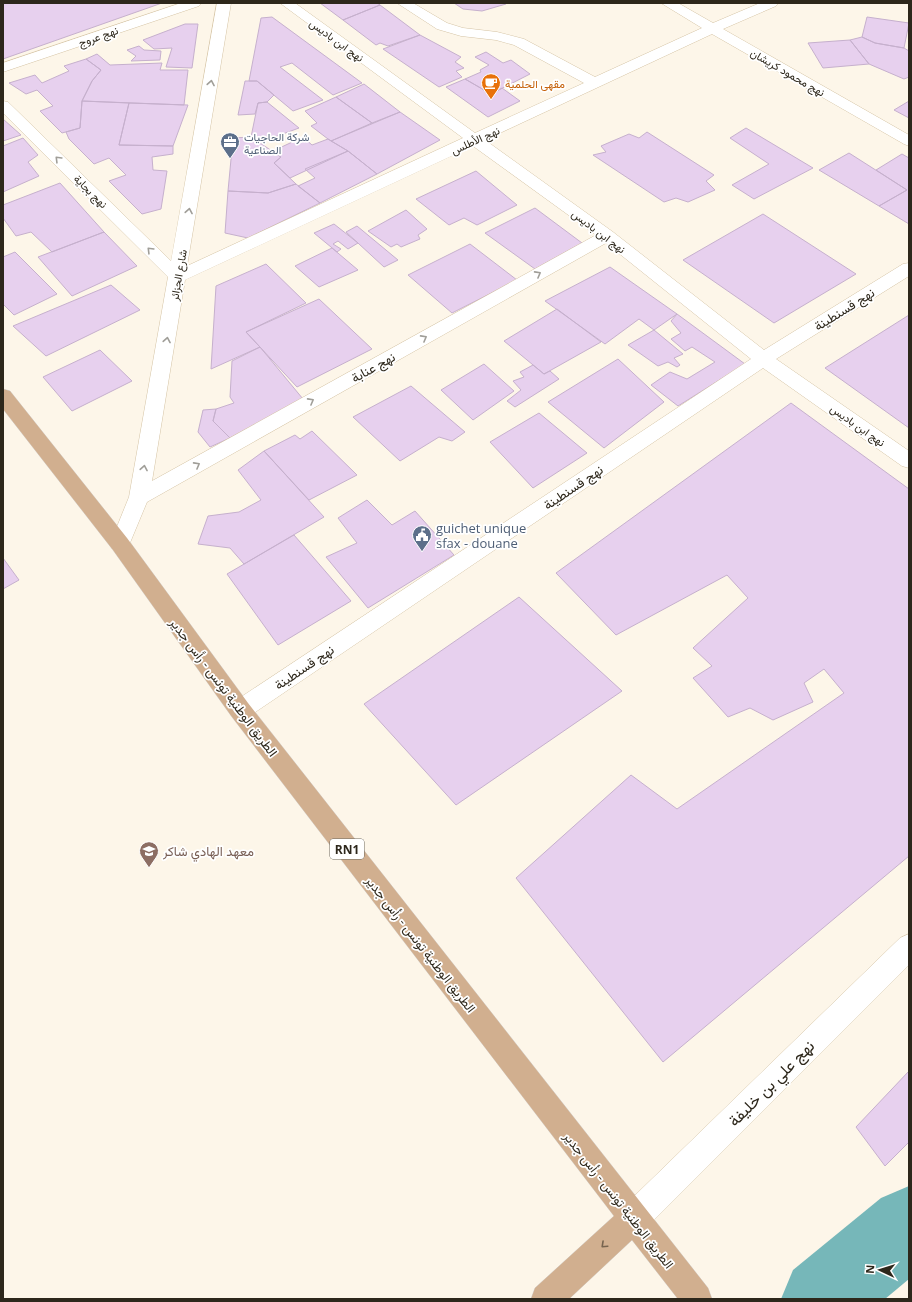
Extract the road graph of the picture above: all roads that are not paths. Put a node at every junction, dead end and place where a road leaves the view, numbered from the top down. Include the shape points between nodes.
1 (194, 3) edge
2 (224, 3) edge
3 (287, 3) edge
4 (404, 3) edge
5 (668, 3) edge
6 (771, 3) edge
7 (711, 29) junction
8 (3, 68) edge
9 (595, 83) junction
10 (3, 105) edge
11 (473, 140) junction
12 (909, 141) edge
13 (607, 236) junction
14 (909, 268) edge
15 (178, 277) junction
16 (763, 359) junction
17 (3, 396) edge
18 (909, 461) edge
19 (139, 497) junction
20 (120, 544) junction
21 (240, 710) junction
22 (909, 947) edge
23 (633, 1219) junction
24 (546, 1299) edge
25 (697, 1299) edge

1 - 8 street, نهج عروج
15 -> 2 street, شارع الجزائر
3 - 11 street, نهج ابن باديس
4 - 9 street via 442,26 461,32 519,42
5 - 7 street, نهج محمود كريشان
6 - 7 street, نهج الأطلس
7 - 9 street, نهج الأطلس
7 - 12 street, نهج محمود كريشان
9 - 11 street, نهج الأطلس
15 -> 10 street, نهج بجاية
11 - 13 street, نهج ابن باديس
11 - 15 street, نهج الأطلس
13 - 16 street, نهج ابن باديس
19 -> 13 street, نهج عنابة
14 - 16 street, نهج قسنطينة
19 -> 15 street, شارع الجزائر
16 - 18 street, نهج ابن باديس
16 - 21 street, نهج قسنطينة
17 - 20 main road, الطريق الوطنية تونس - رأس جدير / RN1
19 - 20 street, شارع الجزائر
20 - 21 main road, الطريق الوطنية تونس - رأس جدير / RN1
21 - 23 main road, الطريق الوطنية تونس - رأس جدير / RN1
22 - 23 street, نهج علي بن خليفة
23 -> 24 main road
23 - 25 main road, الطريق الوطنية تونس - رأس جدير / RN1

